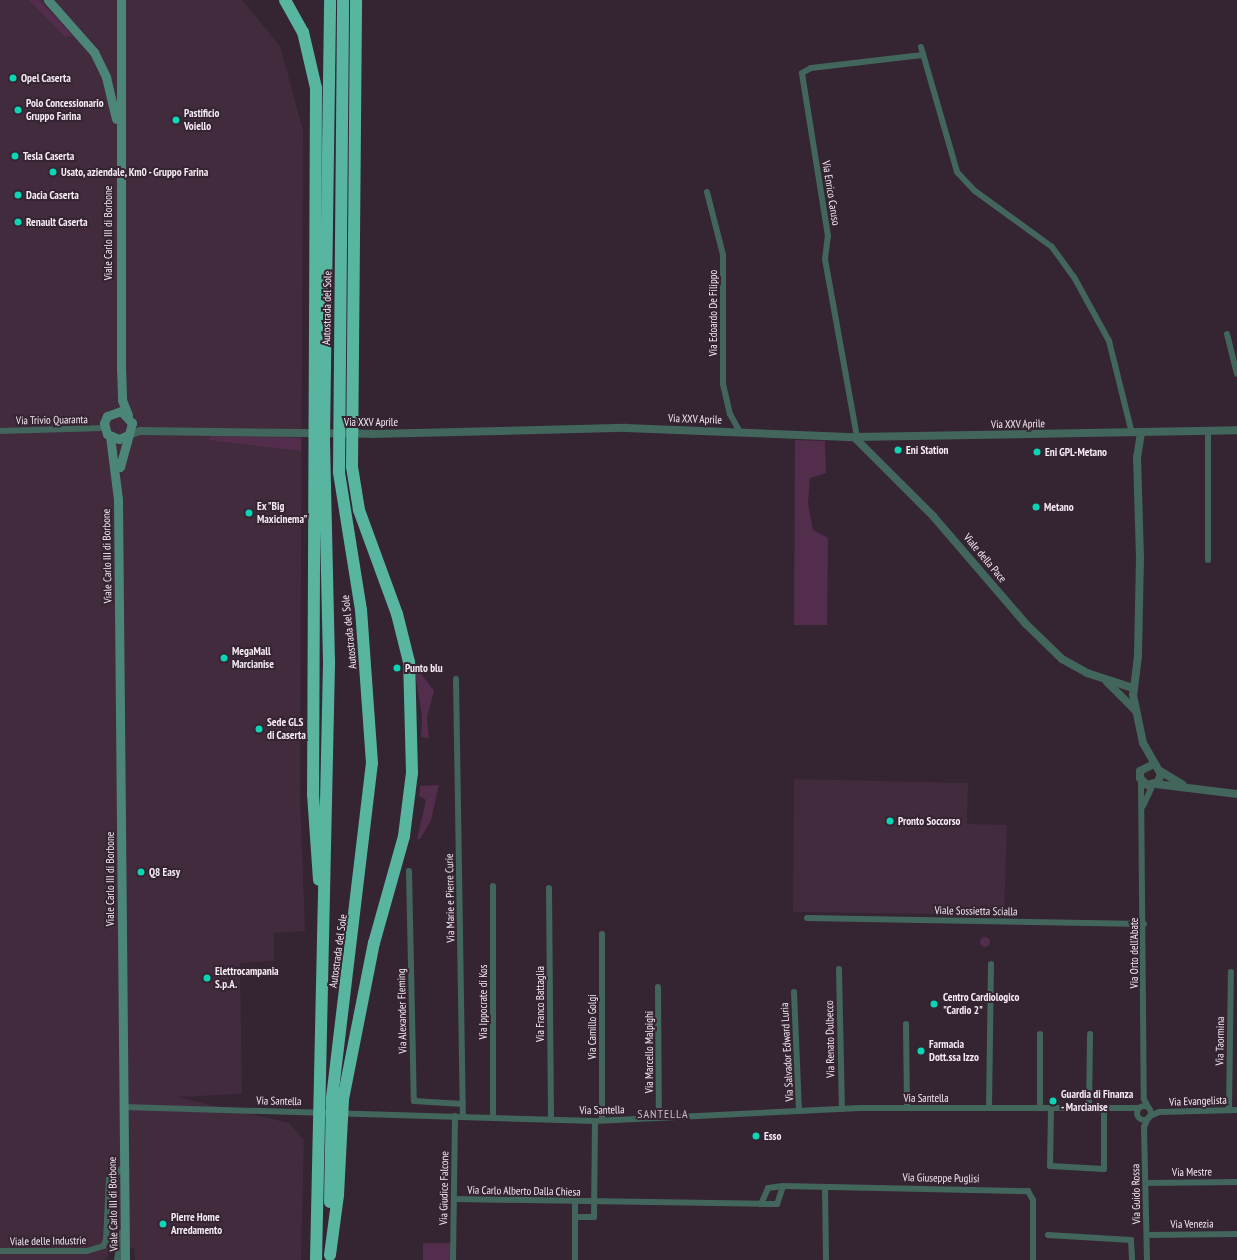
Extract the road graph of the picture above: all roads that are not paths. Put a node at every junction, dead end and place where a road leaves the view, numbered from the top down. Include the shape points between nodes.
1 (48, 0) edge
2 (121, 0) edge
3 (285, 0) edge
4 (330, 0) edge
5 (342, 0) edge
6 (356, 0) edge
7 (920, 46) dead end
8 (922, 56) junction
9 (120, 147) junction
10 (707, 192) dead end
11 (1227, 334) dead end
12 (121, 367) junction
13 (1237, 374) edge
14 (110, 413) junction
15 (130, 417) junction
16 (104, 428) junction
17 (1237, 430) edge
18 (0, 431) edge
19 (152, 431) junction
20 (1208, 431) junction
21 (740, 432) junction
22 (1132, 433) junction
23 (1141, 433) junction
24 (128, 435) junction
25 (110, 436) junction
26 (856, 437) junction
27 (118, 499) junction
28 (1208, 560) dead end
29 (456, 679) dead end
30 (1106, 681) junction
31 (1133, 688) junction
32 (1136, 710) junction
33 (1143, 743) junction
34 (1152, 765) junction
35 (1142, 768) junction
36 (1160, 771) junction
37 (1142, 781) junction
38 (1154, 785) junction
39 (1185, 786) junction
40 (1237, 794) edge
41 (1143, 807) junction
42 (409, 871) dead end
43 (493, 886) dead end
44 (549, 888) dead end
45 (323, 908) junction
46 (807, 918) dead end
47 (1144, 924) junction
48 (602, 934) dead end
49 (991, 964) dead end
50 (839, 969) dead end
51 (1231, 972) dead end
52 (658, 987) dead end
53 (794, 992) dead end
54 (906, 1024) dead end
55 (1040, 1034) dead end
56 (1090, 1034) dead end
57 (1144, 1099) junction
58 (463, 1104) junction
59 (124, 1107) junction
60 (1140, 1107) junction
61 (907, 1108) junction
62 (990, 1108) junction
63 (1040, 1108) junction
64 (842, 1109) junction
65 (1051, 1109) junction
66 (1089, 1110) junction
67 (1104, 1110) junction
68 (1129, 1110) junction
69 (1229, 1110) junction
70 (1237, 1110) edge
71 (800, 1111) junction
72 (1149, 1113) junction
73 (455, 1116) junction
74 (463, 1116) junction
75 (493, 1117) junction
76 (1138, 1117) junction
77 (659, 1118) junction
78 (551, 1119) junction
79 (602, 1120) junction
80 (595, 1121) junction
81 (1144, 1127) junction
82 (124, 1167) junction
83 (1237, 1182) edge
84 (1146, 1183) junction
85 (783, 1186) junction
86 (825, 1187) junction
87 (454, 1199) junction
88 (575, 1202) junction
89 (594, 1202) junction
90 (761, 1204) junction
91 (575, 1216) junction
92 (125, 1227) junction
93 (1237, 1234) edge
94 (1048, 1235) dead end
95 (1147, 1235) junction
96 (0, 1251) edge
97 (330, 1257) edge
98 (118, 1260) edge
99 (125, 1260) edge
100 (316, 1260) edge
101 (453, 1260) edge
102 (575, 1260) edge
103 (826, 1260) edge
104 (1033, 1260) edge
105 (1132, 1260) edge
106 (1148, 1260) edge

1 - 9 main road, Viale Carlo III di Borbone via 97,58 112,98
2 - 9 main road, Viale Carlo III di Borbone
3 - 45 highway via 303,32 316,88 313,794 315,848
4 - 45 highway, Autostrada del Sole via 324,439 329,662
5 - 97 highway, Autostrada del Sole via 338,472 360,610 372,763 332,1098
6 - 97 highway via 352,468 364,527 397,614 408,655 412,773 404,836 374,943 343,1099 338,1195
7 - 8 street
8 - 22 street via 952,162 960,175 975,190 1052,247 1085,294 1109,341
8 - 26 street, Via Enrico Caruso via 812,68 802,73 828,236 825,259
9 - 12 main road, Viale Carlo III di Borbone
10 - 21 street, Via Edoardo De Filippo via 723,255 723,384 730,414
11 - 13 street
12 - 14 main road, Viale Carlo III di Borbone via 116,401
12 - 15 main road, Viale Carlo III di Borbone via 122,400
14 - 15 main road via 121,411
14 - 16 main road, Viale Carlo III di Borbone
15 - 19 street, Via XXV Aprile via 138,427
15 - 24 main road, Viale Carlo III di Borbone
16 - 18 street, Via Trivio Quaranta
16 - 25 main road, Viale Carlo III di Borbone
17 - 20 street, Via XXV Aprile
19 - 21 street, Via XXV Aprile via 372,434 626,428
19 - 24 street, Via XXV Aprile
20 - 23 street, Via XXV Aprile
20 - 28 street
21 - 26 street, Via XXV Aprile
22 - 23 street, Via XXV Aprile
22 - 26 street, Via XXV Aprile
23 - 31 street via 1137,457 1140,558 1138,656
24 - 25 main road via 119,439
24 - 27 main road, Viale Carlo III di Borbone via 122,454
25 - 27 main road, Viale Carlo III di Borbone
26 - 30 street, Viale della Pace via 934,516 1044,644 1072,667
27 - 59 main road, Viale Carlo III di Borbone
29 - 58 street, Via Marie e Pierre Curie
30 - 31 street
30 - 32 street
31 - 32 street
32 - 33 street
33 - 34 street
33 - 35 street
34 - 35 street
34 - 36 street
35 - 37 street
36 - 38 street
36 - 39 street
37 - 38 street
37 - 41 street, Via Orto dell'Abate
38 - 39 street
38 - 41 street
39 - 40 street
41 - 47 street, Via Orto dell'Abate
42 - 58 street, Via Alexander Fleming via 414,1101
43 - 75 street, Via Ippocrate di Kos
44 - 78 street, Via Franco Battaglia
45 - 100 highway, Autostrada del Sole
46 - 47 street, Viale Sossietta Scialla
47 - 57 street, Via Orto dell'Abate
48 - 79 street, Via Camillo Golgi
49 - 62 street
50 - 64 street, Via Renato Dulbecco
51 - 69 street, Via Taormina
52 - 77 street, Via Marcello Malpighi
53 - 71 street, Via Salvador Edward Luria
54 - 61 street
55 - 63 street
56 - 66 street
57 - 60 street, Via Orto dell'Abate
57 - 72 street, Via Orto dell'Abate
58 - 74 street, Via Marie e Pierre Curie
59 - 73 street, Via Santella
59 - 82 main road, Viale Carlo III di Borbone
60 - 68 street, Via Santella
60 - 72 street, Via Santella
60 - 76 street, Via Orto dell'Abate
61 - 62 street, Via Santella
61 - 64 street, Via Santella
62 - 63 street, Via Santella
63 - 65 street, Via Santella
64 - 71 street, Via Santella
65 - 66 street, Via Santella
65 - 67 street via 1050,1166 1104,1168
66 - 67 street, Via Santella
67 - 68 street, Via Santella
68 - 76 street
69 - 70 street, Via Evangelista
69 - 72 street, Via Evangelista
71 - 77 street, Via Santella
72 - 76 street
72 - 81 street, Via Guido Rossa
73 - 74 street, Via Santella
73 - 87 street, Via Giudice Falcone
74 - 75 street, Via Santella
75 - 78 street, Via Santella
76 - 81 street, Via Guido Rossa
77 - 79 street, Via Santella
78 - 80 street, Via Santella
79 - 80 street, Via Santella
80 - 89 street
81 - 84 street, Via Guido Rossa
82 - 92 main road, Viale Carlo III di Borbone
82 - 96 street, Viale delle Industrie via 109,1179 106,1240 103,1246 87,1251
83 - 84 street, Via Mestre
84 - 95 street, Via Guido Rossa
85 - 86 street, Via Giuseppe Puglisi
85 - 90 street via 768,1188
85 - 90 street via 777,1204
86 - 103 street
86 - 104 street, Via Giuseppe Puglisi via 1028,1191 1033,1200
87 - 88 street, Via Carlo Alberto Dalla Chiesa
87 - 101 street, Via Giudice Falcone
88 - 89 street, Via Carlo Alberto Dalla Chiesa
88 - 91 street
89 - 90 street
89 - 91 street via 594,1217
91 - 102 street
92 - 98 street
92 - 99 main road, Viale Carlo III di Borbone
93 - 95 street, Via Venezia
94 - 105 street via 1131,1240
95 - 106 street, Via Guido Rossa

